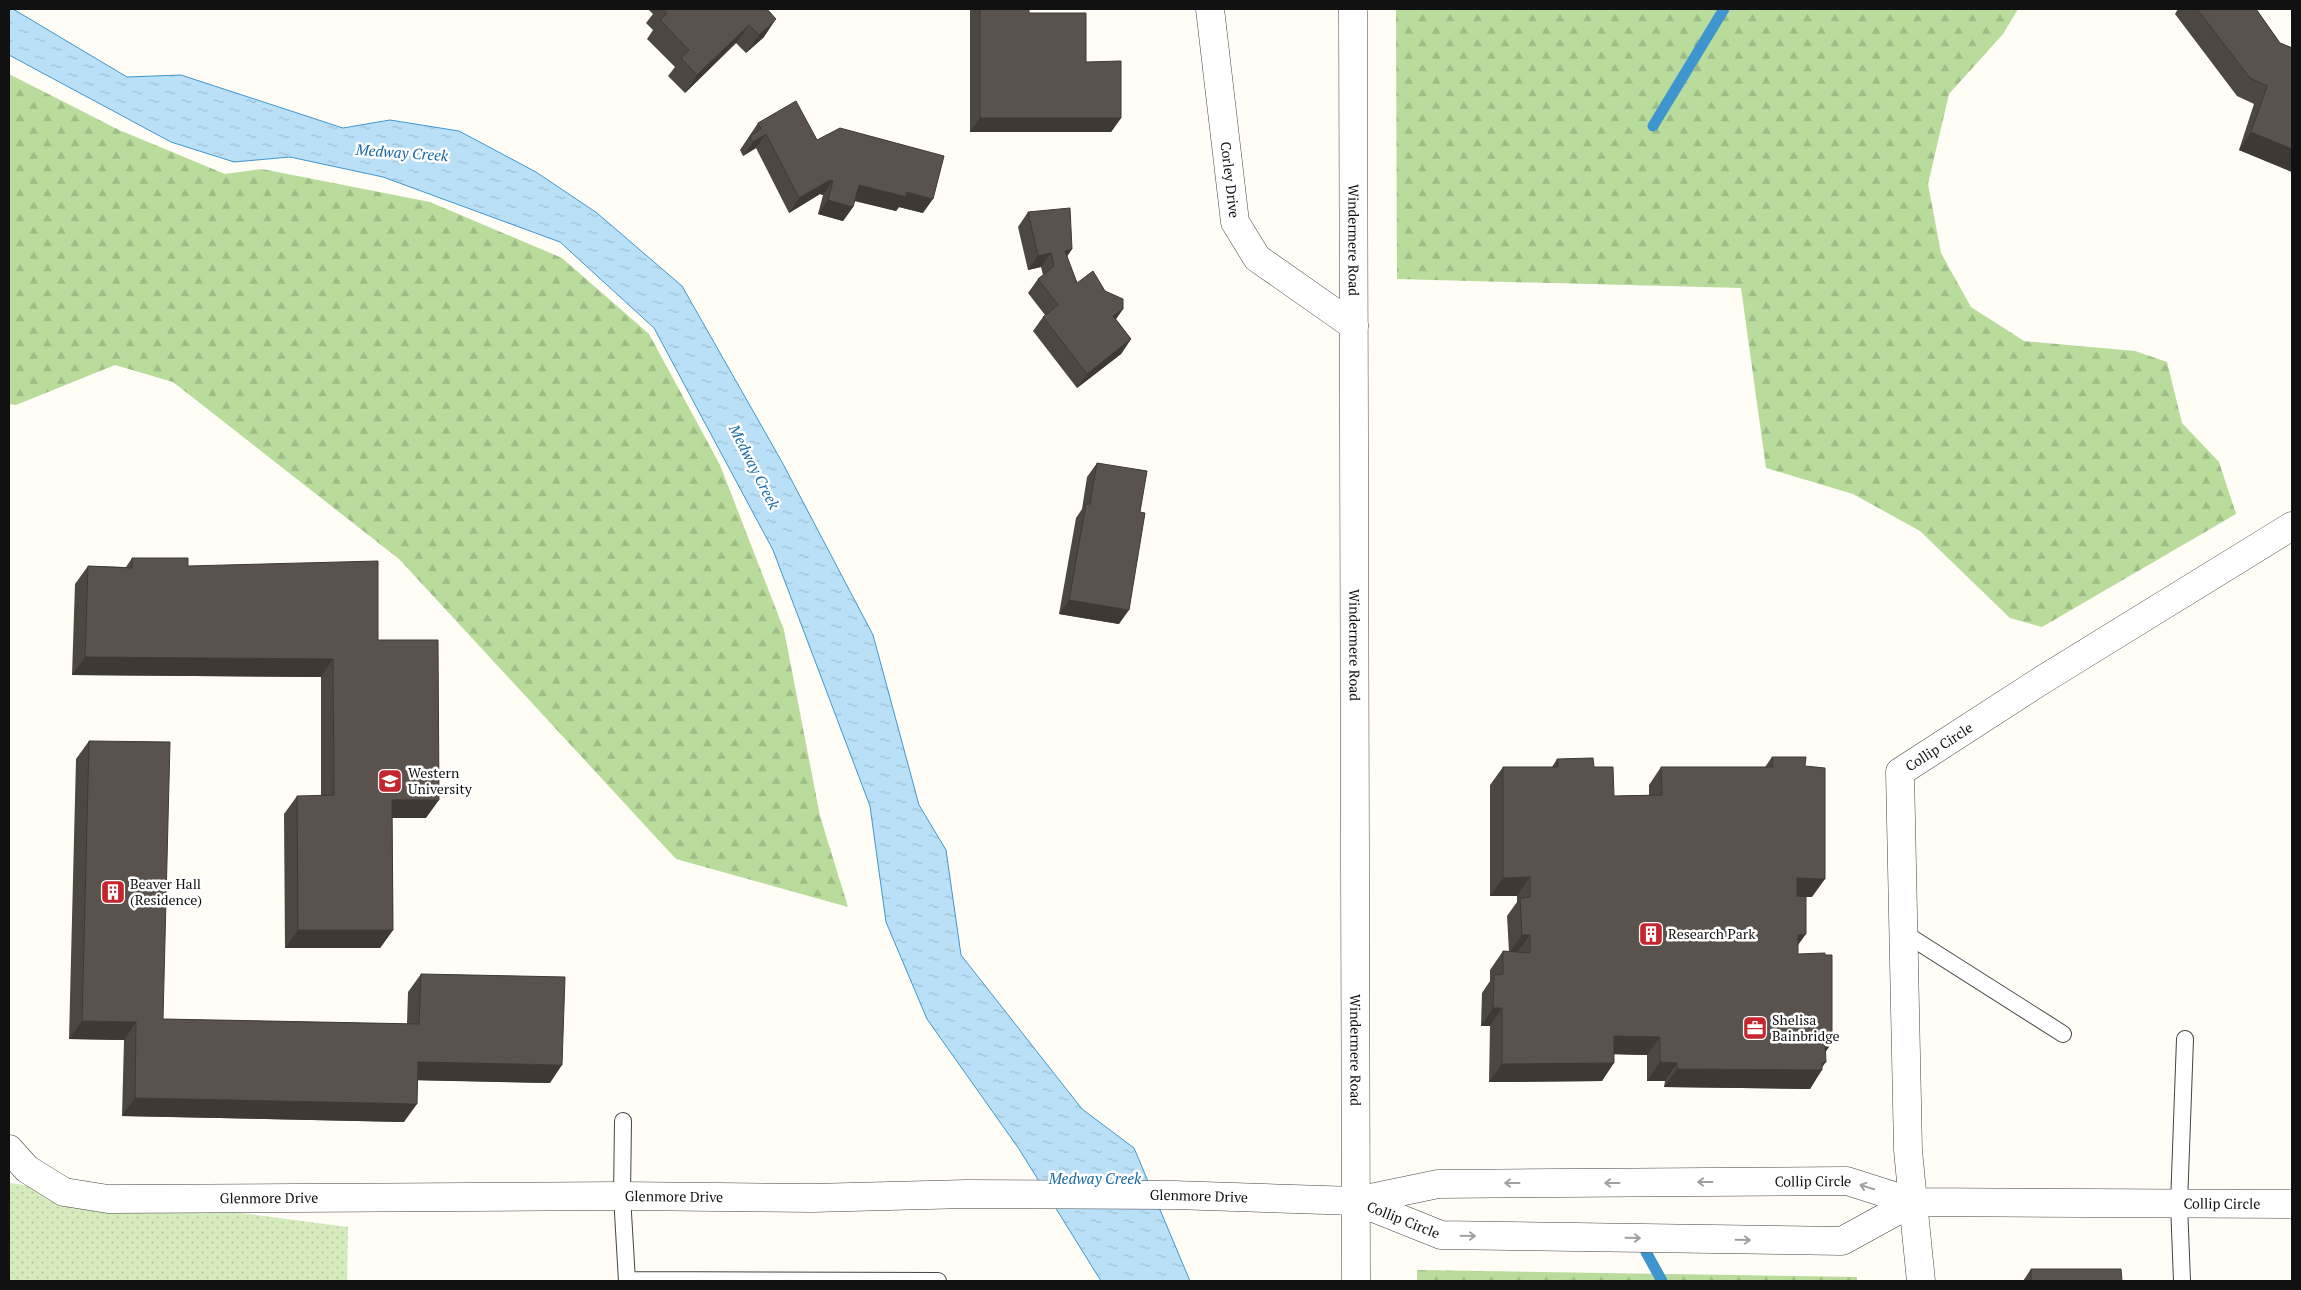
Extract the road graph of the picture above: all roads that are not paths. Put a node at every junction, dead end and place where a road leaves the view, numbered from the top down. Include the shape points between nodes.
1 (1210, 9) edge
2 (1353, 9) edge
3 (1354, 326) junction
4 (2292, 526) edge
5 (1904, 933) junction
6 (2064, 1034) dead end
7 (2185, 1039) dead end
8 (623, 1121) dead end
9 (9, 1149) edge
10 (622, 1196) junction
11 (1356, 1201) junction
12 (1913, 1202) junction
13 (2179, 1204) junction
14 (2292, 1204) edge
15 (627, 1281) edge
16 (938, 1281) edge
17 (1356, 1281) edge
18 (1921, 1281) edge
19 (2182, 1281) edge

1 - 3 street, Corley Drive via 1235,222 1257,258
2 - 3 street, Windermere Road
3 - 11 street, Windermere Road
4 - 5 street, Collip Circle via 1900,772
5 - 6 lane
5 - 12 street, Collip Circle via 1908,1150
7 - 13 lane
8 - 10 lane
9 - 10 street, Glenmore Drive via 27,1169 64,1192 108,1199
10 - 11 street, Glenmore Drive via 1174,1195
10 - 15 lane
12 -> 11 street, Collip Circle via 1847,1181 1438,1184
11 -> 12 street, Collip Circle via 1441,1235 1842,1241
11 - 17 street, Windermere Road
12 - 13 street, Collip Circle
12 - 18 street, Collip Circle
13 - 14 street, Collip Circle
13 - 19 lane
15 - 16 lane

